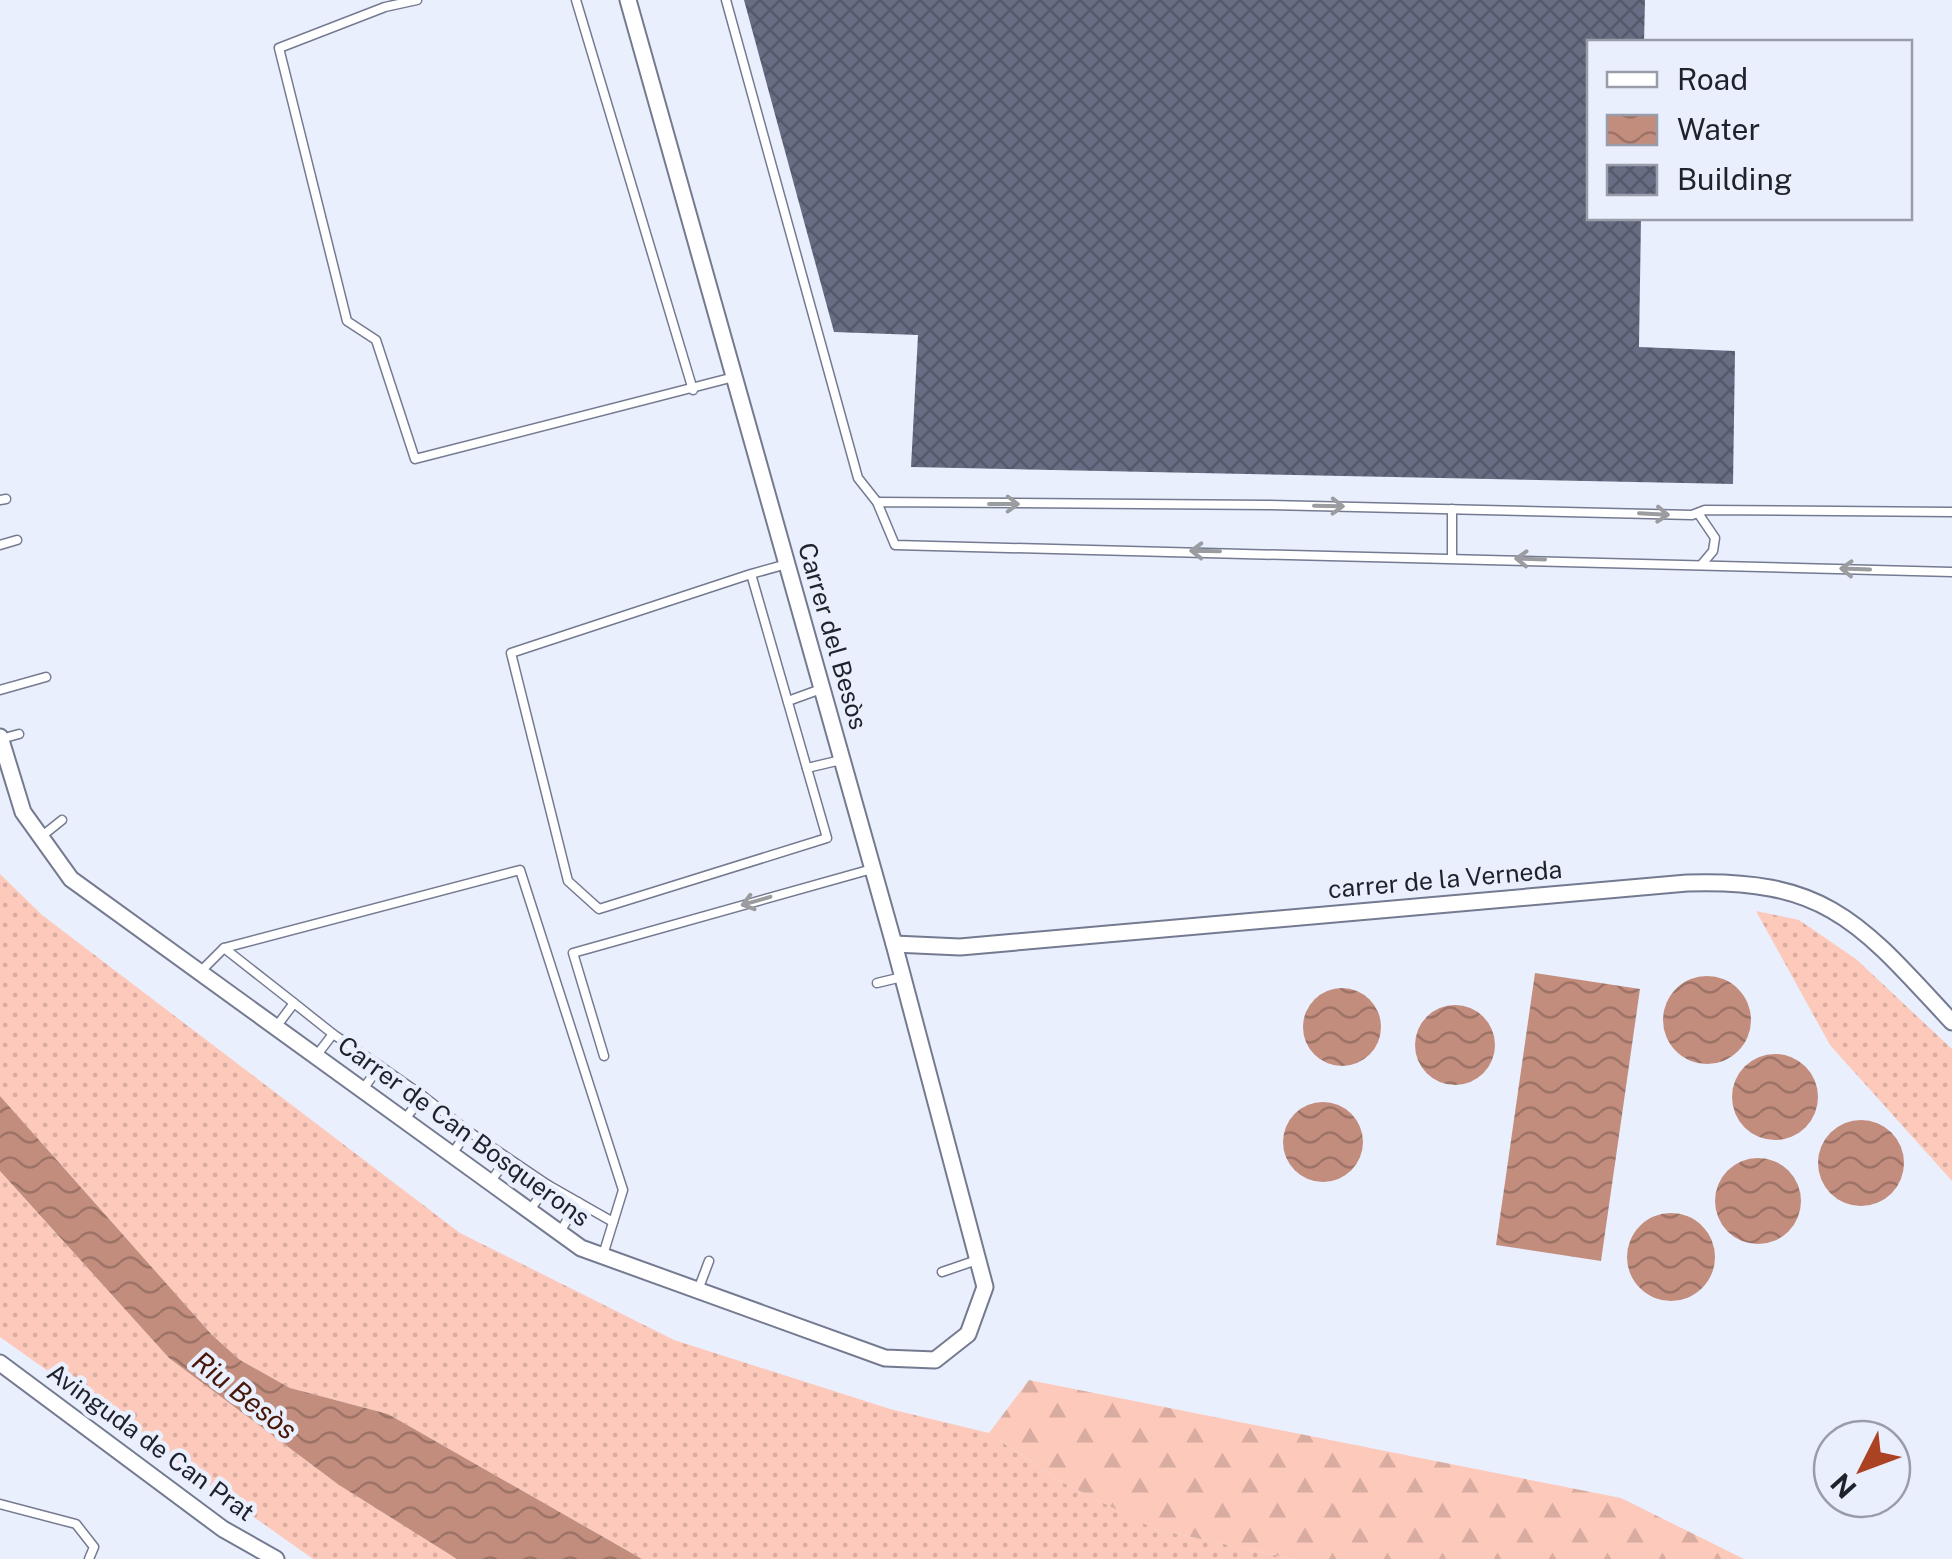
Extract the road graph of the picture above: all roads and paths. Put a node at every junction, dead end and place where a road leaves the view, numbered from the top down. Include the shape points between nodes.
1 (416, 0) edge
2 (576, 0) edge
3 (628, 0) edge
4 (726, 0) edge
5 (734, 377) junction
6 (693, 390) junction
7 (877, 502) junction
8 (1452, 509) junction
9 (1952, 512) edge
10 (1698, 513) junction
11 (17, 540) dead end
12 (0, 545) edge
13 (1452, 557) junction
14 (786, 564) junction
15 (1702, 564) junction
16 (1952, 572) edge
17 (751, 574) junction
18 (46, 677) dead end
19 (822, 688) junction
20 (0, 690) edge
21 (788, 701) junction
22 (19, 734) dead end
23 (0, 738) edge
24 (842, 760) junction
25 (807, 768) junction
26 (62, 820) dead end
27 (41, 837) junction
28 (872, 868) junction
29 (894, 944) junction
30 (224, 948) junction
31 (200, 972) junction
32 (902, 977) junction
33 (879, 983) dead end
34 (294, 1003) junction
35 (1952, 1022) edge
36 (276, 1027) junction
37 (333, 1034) junction
38 (316, 1056) junction
39 (604, 1056) dead end
40 (380, 1066) junction
41 (362, 1089) junction
42 (423, 1096) junction
43 (404, 1120) junction
44 (468, 1131) junction
45 (452, 1154) junction
46 (508, 1158) junction
47 (490, 1182) junction
48 (548, 1185) junction
49 (578, 1202) junction
50 (530, 1210) junction
51 (613, 1222) junction
52 (560, 1232) junction
53 (603, 1255) junction
54 (978, 1260) junction
55 (708, 1261) dead end
56 (942, 1272) dead end
57 (985, 1288) joint
58 (698, 1290) junction
59 (0, 1363) edge
60 (0, 1504) edge
61 (89, 1559) edge
62 (276, 1559) edge

1 - 6 lane via 279,48 347,321 376,340 415,459
2 - 6 lane
3 - 5 street, Carrer del Besòs
4 - 7 lane via 858,478
5 - 6 lane
5 - 14 street, Carrer del Besòs
7 -> 8 lane
13 -> 7 lane via 895,545
8 -> 10 lane
8 - 13 lane
9 - 10 lane
10 - 15 lane via 1715,538
11 - 12 lane
15 -> 13 lane
14 - 17 lane
14 - 19 street, Carrer del Besòs
16 -> 15 lane
17 - 21 lane
17 - 25 lane via 511,653 568,881 600,909 827,838
18 - 20 lane
19 - 21 lane
19 - 24 street, Carrer del Besòs
21 - 25 lane
22 - 23 lane
23 - 27 street, Carrer de Can Bosquerons via 24,812
24 - 25 lane
24 - 28 street, Carrer del Besòs
26 - 27 lane
27 - 31 street, Carrer de Can Bosquerons via 71,879
28 - 29 street, Carrer del Besòs
28 -> 39 lane via 573,953
29 - 32 street, Carrer del Besòs
29 - 35 street, carrer de la Verneda via 960,947 1755,882 1801,894 1861,929
30 - 31 lane
30 - 34 lane
30 - 51 lane via 520,870 623,1190
31 - 36 street, Carrer de Can Bosquerons
32 - 33 lane
32 - 54 street, Carrer del Besòs
34 - 36 lane
34 - 37 lane
36 - 38 street, Carrer de Can Bosquerons
37 - 38 lane
37 - 40 lane
38 - 41 street, Carrer de Can Bosquerons
40 - 41 lane
40 - 42 lane
41 - 43 street, Carrer de Can Bosquerons
42 - 43 lane
42 - 44 lane
43 - 45 street, Carrer de Can Bosquerons
44 - 45 lane
44 - 46 lane
45 - 47 street, Carrer de Can Bosquerons
46 - 47 lane
46 - 48 lane
47 - 50 street, Carrer de Can Bosquerons
48 - 49 lane
48 - 50 lane
49 - 51 lane
49 - 52 lane
50 - 52 street, Carrer de Can Bosquerons
51 - 53 lane
52 - 53 street, Carrer de Can Bosquerons
53 - 58 street, Carrer de Can Bosquerons
54 - 56 lane
54 - 57 street, Carrer del Besòs
55 - 58 lane
57 - 58 street, Carrer de Can Bosquerons via 968,1334 934,1360 885,1358
59 - 62 street, Avinguda de Can Prat via 223,1529
60 - 61 lane via 76,1524 94,1547

